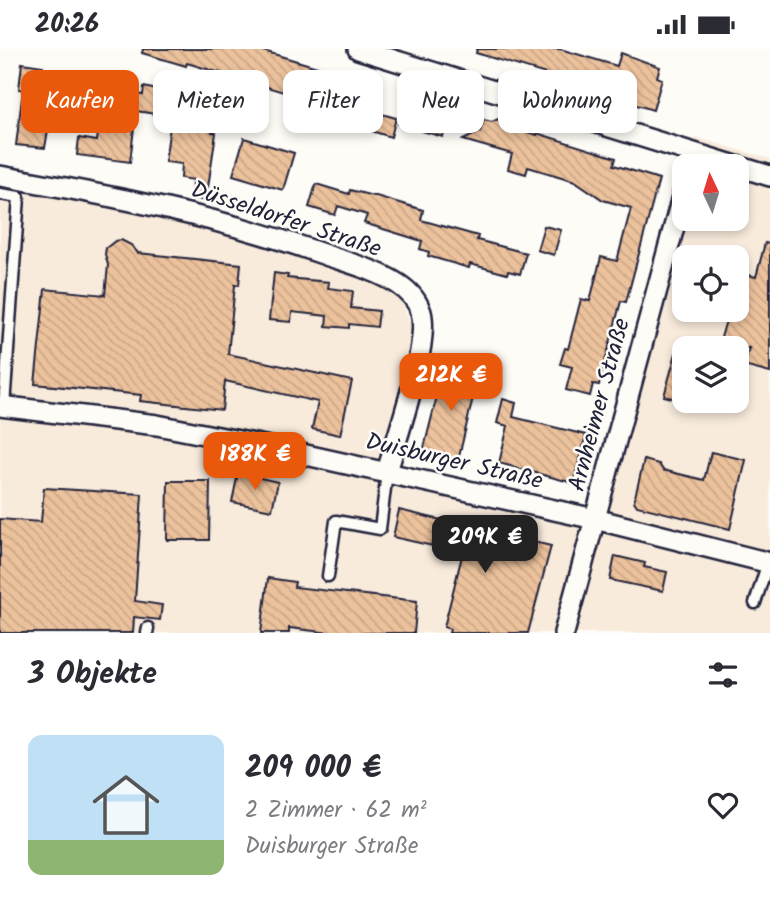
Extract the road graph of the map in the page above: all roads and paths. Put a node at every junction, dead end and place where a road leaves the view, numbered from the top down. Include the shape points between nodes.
1 (358, 49) edge
2 (674, 154) edge
3 (749, 170) edge
4 (0, 176) edge
5 (770, 176) edge
6 (20, 188) junction
7 (0, 194) edge
8 (673, 231) edge
9 (2, 406) edge
10 (387, 472) junction
11 (595, 519) junction
12 (769, 563) edge
13 (328, 576) dead end
14 (755, 603) dead end
15 (564, 633) edge

1 - 2 street
3 - 5 street
4 - 6 street, Düsseldorfer Straße
6 - 7 lane
6 - 9 lane
6 - 10 street, Düsseldorfer Straße via 140,202 222,222 399,284 415,299 423,326 419,357
8 - 11 street, Arnheimer Straße
9 - 10 street, Duisburger Straße via 157,425
10 - 11 street, Duisburger Straße
10 - 13 lane via 380,529 336,521
11 - 12 street, Duisburger Straße
11 - 15 street, Arnheimer Straße
12 - 14 lane

